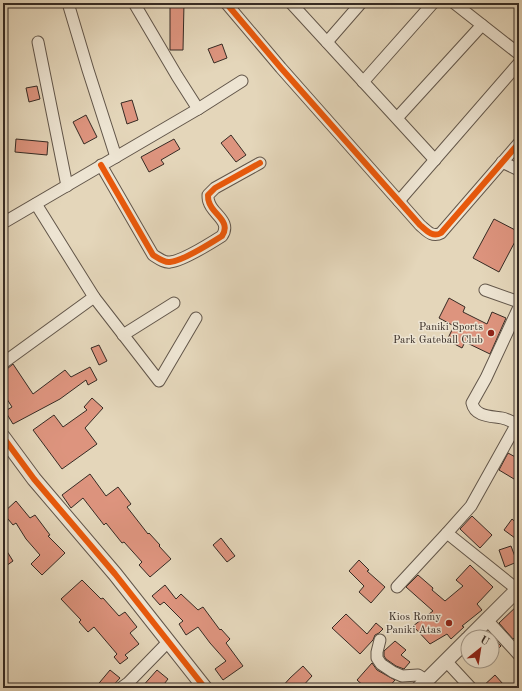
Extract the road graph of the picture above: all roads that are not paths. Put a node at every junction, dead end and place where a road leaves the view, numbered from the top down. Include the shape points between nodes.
1 (68, 3) edge
2 (134, 3) edge
3 (226, 3) edge
4 (291, 3) edge
5 (361, 3) edge
6 (433, 3) edge
7 (454, 3) edge
8 (482, 25) junction
9 (38, 42) dead end
10 (327, 42) junction
11 (519, 54) edge
12 (519, 63) edge
13 (242, 81) dead end
14 (364, 82) junction
15 (198, 108) junction
16 (397, 118) junction
17 (519, 142) edge
18 (116, 157) junction
19 (435, 160) junction
20 (502, 162) junction
21 (260, 164) dead end
22 (101, 166) junction
23 (519, 170) edge
24 (67, 186) junction
25 (399, 201) junction
26 (36, 204) junction
27 (3, 223) edge
28 (485, 290) dead end
29 (94, 297) junction
30 (519, 302) edge
31 (174, 303) dead end
32 (519, 307) edge
33 (196, 318) dead end
34 (123, 335) junction
35 (3, 363) edge
36 (518, 422) edge
37 (3, 437) edge
38 (447, 533) junction
39 (398, 587) dead end
40 (518, 589) edge
41 (487, 620) junction
42 (478, 629) edge
43 (380, 640) dead end
44 (168, 642) junction
45 (460, 647) edge
46 (519, 655) edge
47 (446, 661) junction
48 (422, 684) edge
49 (121, 688) edge
50 (205, 688) edge
51 (471, 688) edge

1 - 18 street
2 - 15 street
3 - 25 street
4 - 10 street
5 - 10 street
6 - 14 street
7 - 8 street
8 - 11 street
8 - 16 street
9 - 24 street
10 - 14 street
12 - 19 street
13 - 15 street
14 - 16 street
15 - 18 street
16 - 19 street
17 - 20 street
18 - 22 street
19 - 25 street
20 - 23 street
20 - 25 street via 437,235 420,225
21 - 22 street via 215,188 208,195 209,203 225,227 222,236 188,256 170,262 153,255
22 - 24 street
24 - 26 street
26 - 27 street
26 - 29 street
28 - 30 street
29 - 34 street
29 - 35 street
31 - 34 street
32 - 36 street via 472,403 480,414
33 - 34 street via 159,381
36 - 38 street via 471,506
37 - 44 street via 34,479
38 - 39 street
38 - 40 street
40 - 41 street
41 - 42 street
41 - 46 street
43 - 48 street via 377,658 381,664 402,676 418,675
44 - 49 street
44 - 50 street
45 - 47 street
47 - 48 street
47 - 51 street

